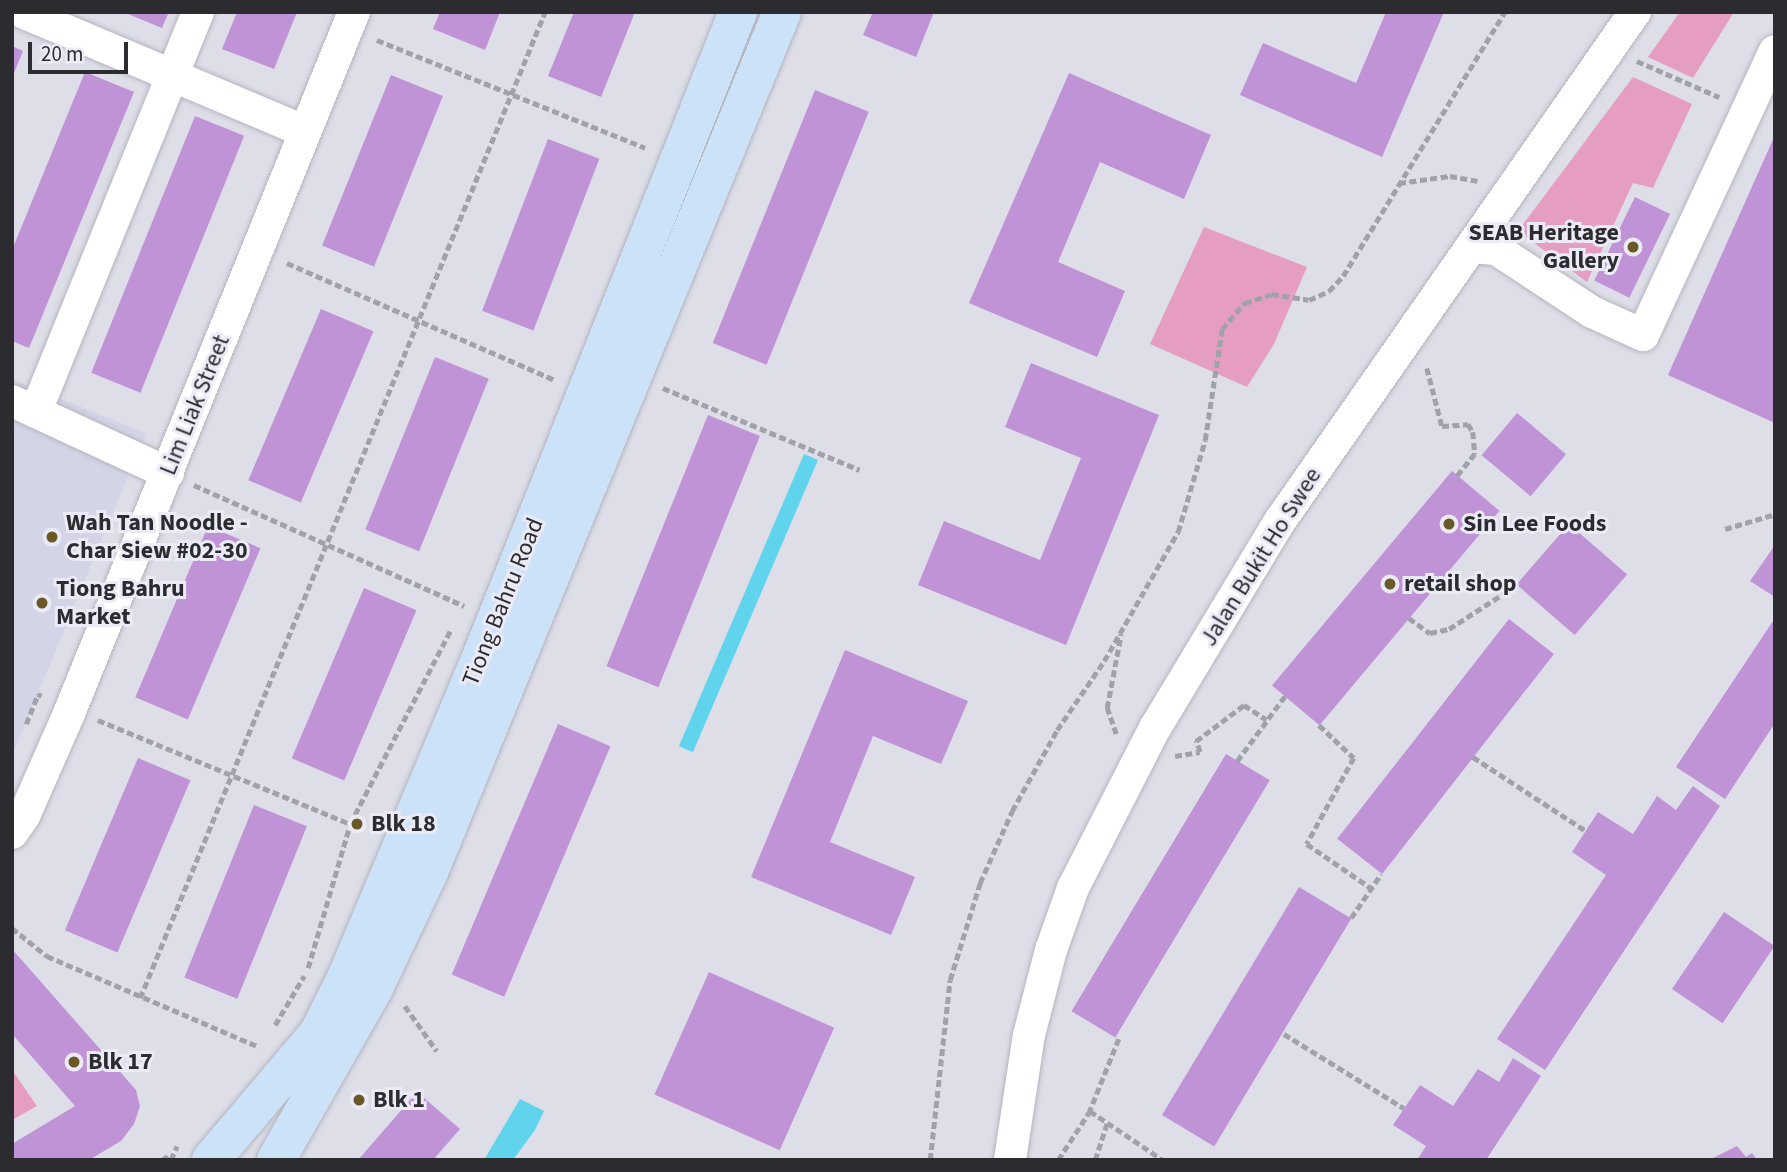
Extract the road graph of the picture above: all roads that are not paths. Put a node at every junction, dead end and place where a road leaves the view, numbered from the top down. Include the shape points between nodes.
1 (22, 12) edge
2 (198, 12) edge
3 (738, 12) edge
4 (782, 12) edge
5 (1635, 12) edge
6 (350, 20) edge
7 (1775, 51) edge
8 (173, 74) junction
9 (304, 131) junction
10 (1471, 247) junction
11 (24, 406) edge
12 (168, 473) junction
13 (12, 833) edge
14 (195, 1152) edge
15 (275, 1160) edge
16 (1010, 1160) edge

1 - 8 street
2 - 8 street
3 - 14 main road, Tiong Bahru Road via 679,162 562,383 352,963 318,1034
4 - 15 main road, Tiong Bahru Road via 429,872 374,988
5 - 10 street, Jalan Bukit Ho Swee
6 - 9 street, Lim Liak Street
7 - 10 street via 1643,335 1592,312 1496,249
8 - 9 street
8 - 11 street
9 - 12 street, Lim Liak Street
10 - 16 street, Jalan Bukit Ho Swee via 1280,521 1073,888 1029,1035
11 - 12 street
12 - 13 street, Lim Liak Street via 71,708 24,816

